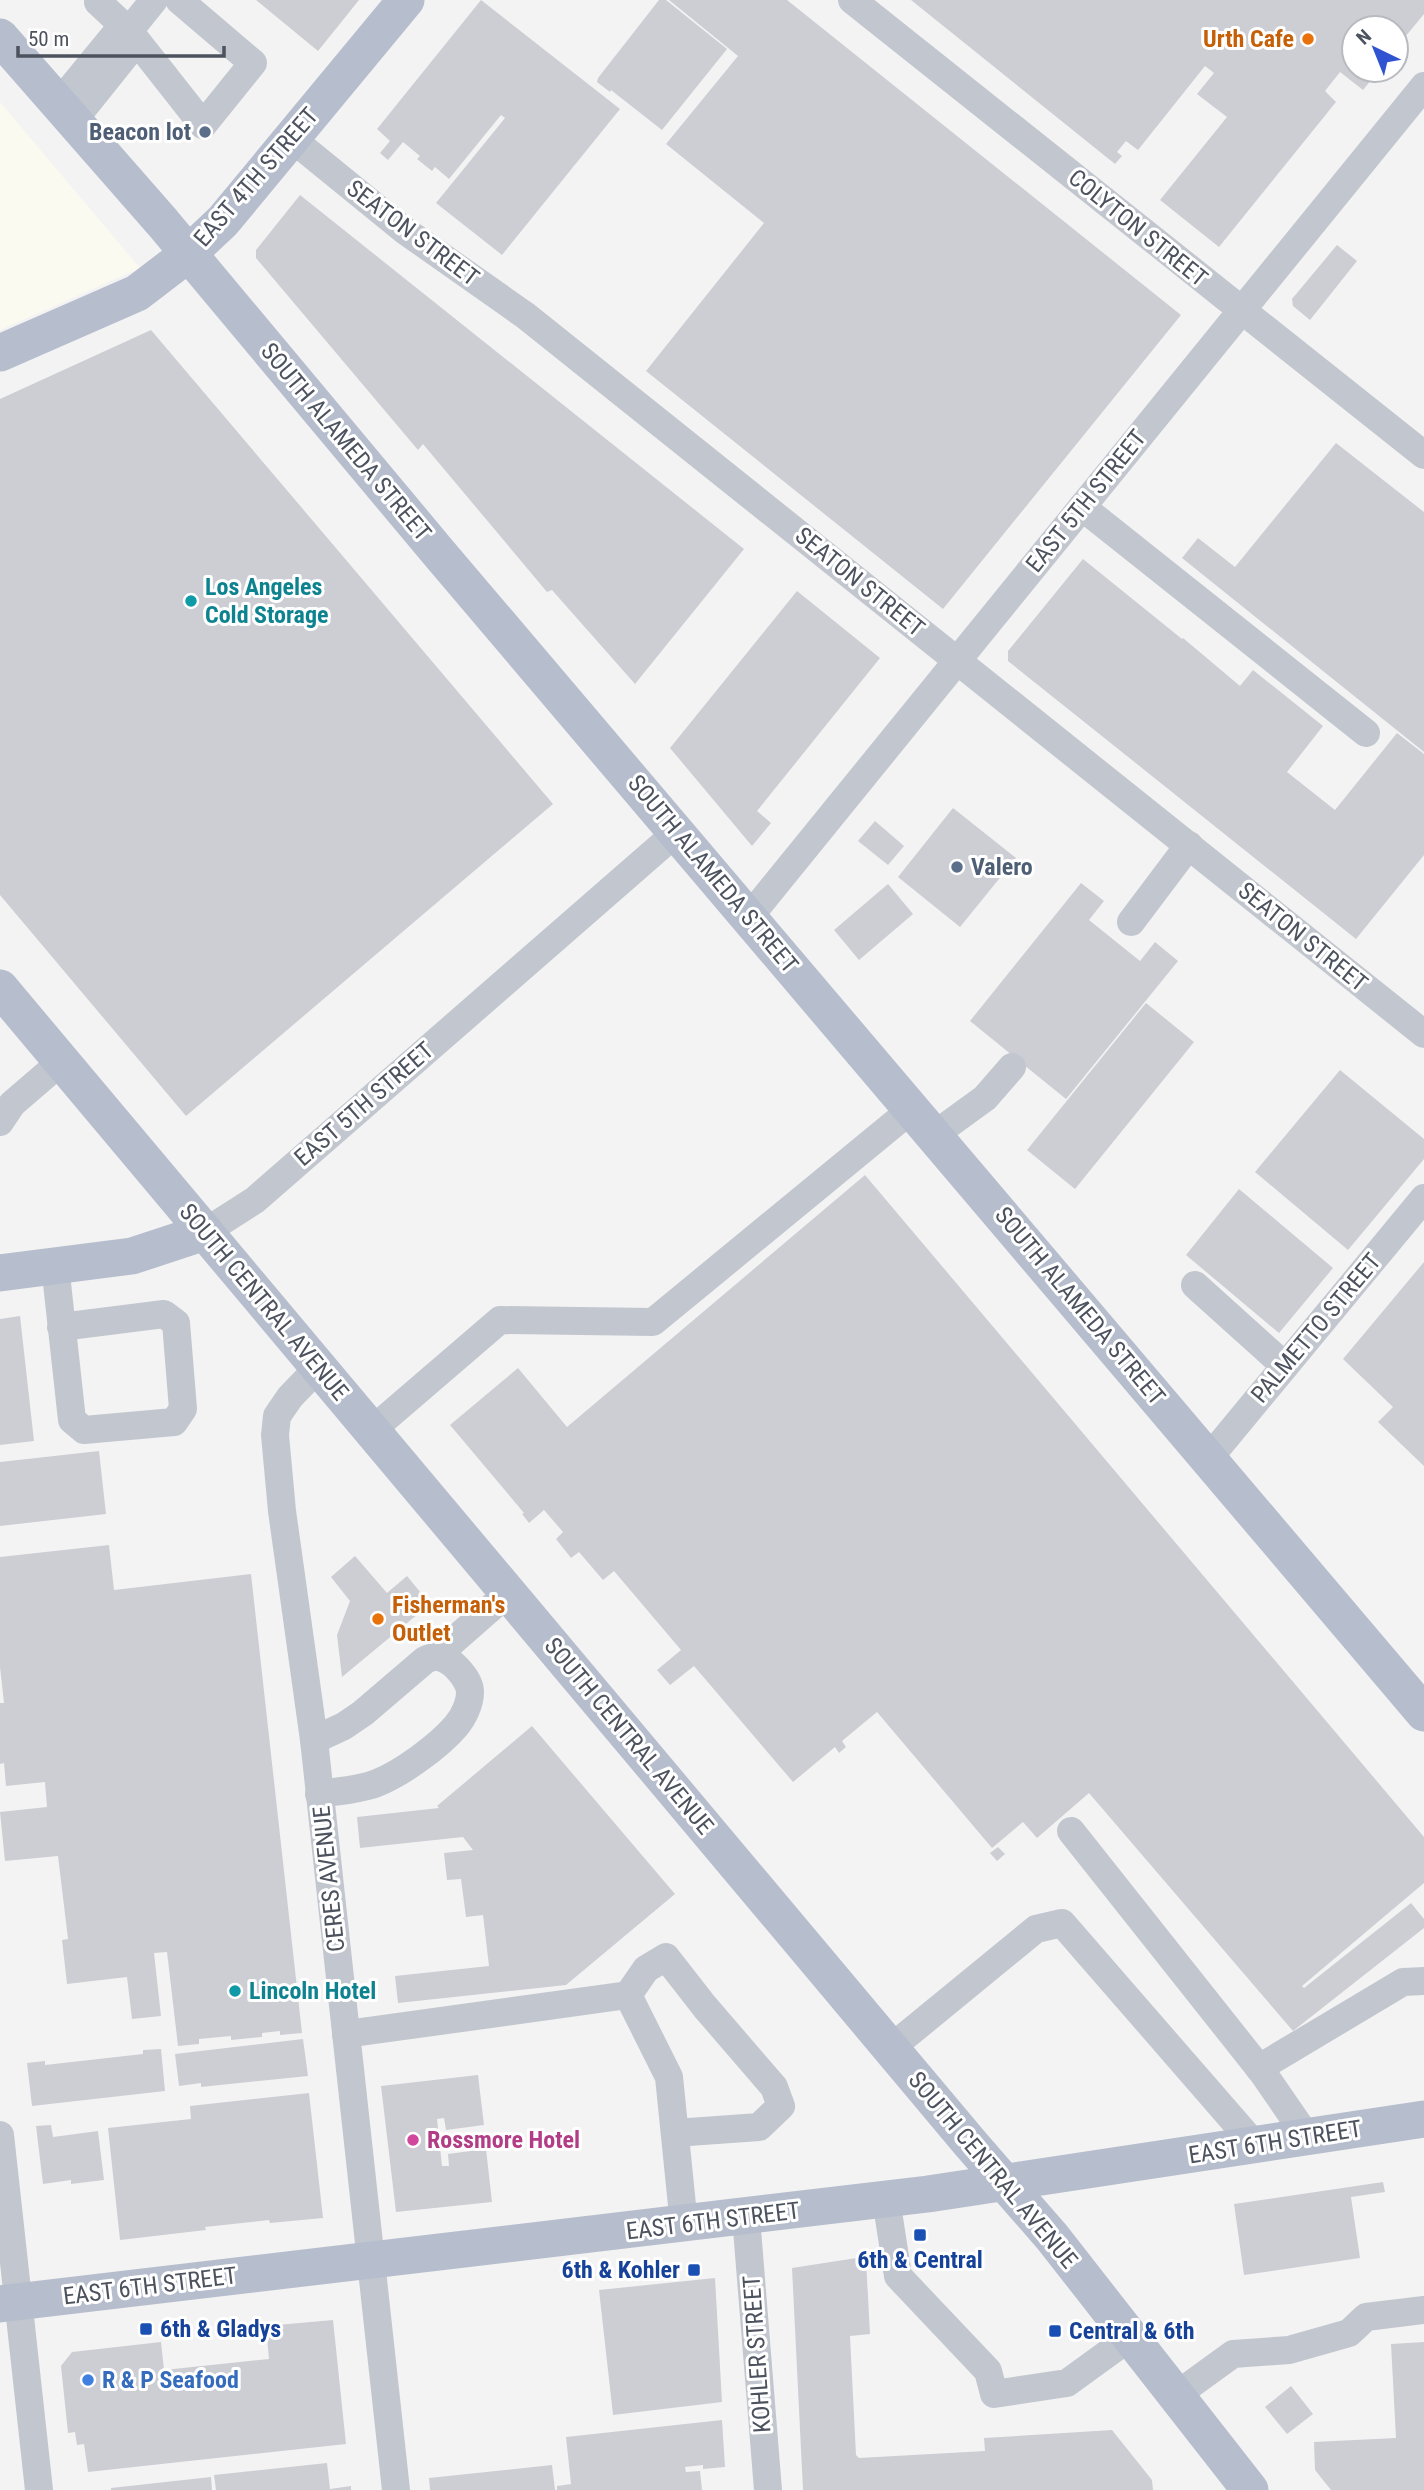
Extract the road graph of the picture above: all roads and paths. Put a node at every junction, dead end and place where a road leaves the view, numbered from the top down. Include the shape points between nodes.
1 (100, 0) edge
2 (154, 0) edge
3 (179, 0) edge
4 (406, 0) edge
5 (852, 0) edge
6 (129, 31) junction
7 (0, 37) edge
8 (1424, 86) edge
9 (66, 113) junction
10 (291, 138) junction
11 (188, 254) junction
12 (1241, 310) junction
13 (0, 353) edge
14 (1424, 456) edge
15 (1082, 507) junction
16 (957, 660) junction
17 (1366, 733) dead end
18 (677, 832) junction
19 (1189, 845) junction
20 (749, 917) junction
21 (1131, 922) dead end
22 (0, 988) edge
23 (1424, 1034) edge
24 (62, 1061) junction
25 (1012, 1067) dead end
26 (0, 1122) edge
27 (923, 1122) junction
28 (1424, 1198) edge
29 (205, 1232) junction
30 (55, 1265) junction
31 (0, 1273) edge
32 (1195, 1285) dead end
33 (61, 1327) junction
34 (1285, 1366) junction
35 (318, 1368) junction
36 (372, 1430) junction
37 (1209, 1458) junction
38 (508, 1593) junction
39 (436, 1656) junction
40 (1424, 1713) edge
41 (314, 1740) junction
42 (319, 1794) junction
43 (1071, 1831) dead end
44 (1424, 1981) edge
45 (628, 1995) junction
46 (346, 2034) junction
47 (892, 2048) junction
48 (1259, 2068) junction
49 (1424, 2119) edge
50 (675, 2133) junction
51 (0, 2136) edge
52 (1307, 2137) junction
53 (1255, 2145) junction
54 (1005, 2182) junction
55 (886, 2199) junction
56 (746, 2217) junction
57 (684, 2225) junction
58 (371, 2260) junction
59 (9, 2303) edge
60 (1424, 2310) edge
61 (1129, 2338) junction
62 (1175, 2396) junction
63 (39, 2490) edge
64 (396, 2490) edge
65 (768, 2490) edge
66 (1250, 2490) edge

1 - 6 street
2 - 6 street
3 - 6 street via 253,63 203,125
4 - 10 main road, EAST 4TH STREET
5 - 12 street, COLYTON STREET
6 - 9 street via 117,32
7 - 9 main road, SOUTH ALAMEDA STREET
8 - 12 street, EAST 5TH STREET
9 - 11 main road, SOUTH ALAMEDA STREET
10 - 11 main road, EAST 4TH STREET via 223,221
10 - 16 street, SEATON STREET via 404,230 526,316
11 - 13 main road, EAST 4TH STREET via 137,293
11 - 18 main road, SOUTH ALAMEDA STREET
12 - 14 street, COLYTON STREET
12 - 15 street, EAST 5TH STREET
15 - 16 street, EAST 5TH STREET
15 - 17 street
16 - 19 street, SEATON STREET
16 - 20 street, EAST 5TH STREET
18 - 20 main road, SOUTH ALAMEDA STREET
18 - 29 street, EAST 5TH STREET via 255,1200
19 - 21 street
19 - 23 street, SEATON STREET
20 - 27 main road, SOUTH ALAMEDA STREET
22 - 24 main road, SOUTH CENTRAL AVENUE
24 - 26 street via 12,1104
24 - 29 main road, SOUTH CENTRAL AVENUE
25 - 27 street via 985,1098
27 - 36 street via 653,1322 500,1320
27 - 37 main road, SOUTH ALAMEDA STREET
28 - 34 street, PALMETTO STREET
29 - 30 main road, EAST 5TH STREET via 132,1256
29 - 35 main road, SOUTH CENTRAL AVENUE
30 - 31 main road, EAST 5TH STREET
30 - 33 street
32 - 34 street
33 - 33 street via 72,1420 84,1430 174,1422 183,1409 176,1323 164,1314
34 - 37 street, PALMETTO STREET
35 - 36 main road, SOUTH CENTRAL AVENUE
35 - 41 street, CERES AVENUE via 277,1416 275,1435
36 - 38 main road, SOUTH CENTRAL AVENUE
37 - 40 main road, SOUTH ALAMEDA STREET
38 - 39 street
38 - 47 main road, SOUTH CENTRAL AVENUE
39 - 41 street via 344,1726
39 - 42 street via 448,1660 470,1690 457,1725 442,1741 378,1783
41 - 42 street, CERES AVENUE
42 - 46 street, CERES AVENUE
43 - 48 street
44 - 48 street via 1403,1982
45 - 46 street
45 - 50 street via 669,2077
45 - 50 street via 646,1969 666,1957 774,2087 781,2106 759,2127
46 - 58 street, CERES AVENUE
47 - 53 street via 1036,1929 1062,1923
47 - 54 main road, SOUTH CENTRAL AVENUE
48 - 52 street
49 - 52 main road, EAST 6TH STREET
50 - 57 street
51 - 59 street
52 - 53 main road, EAST 6TH STREET
53 - 54 main road, EAST 6TH STREET
54 - 55 main road, EAST 6TH STREET
54 - 61 main road, SOUTH CENTRAL AVENUE
55 - 56 main road, EAST 6TH STREET
55 - 61 street via 898,2276 988,2371 994,2394 1067,2383
56 - 57 main road, EAST 6TH STREET
56 - 65 street, KOHLER STREET
57 - 58 main road, EAST 6TH STREET
58 - 59 main road, EAST 6TH STREET
58 - 64 street, CERES AVENUE
59 - 63 street
60 - 62 street via 1366,2317 1349,2333 1289,2350 1233,2354
61 - 62 main road, SOUTH CENTRAL AVENUE
62 - 66 main road, SOUTH CENTRAL AVENUE

